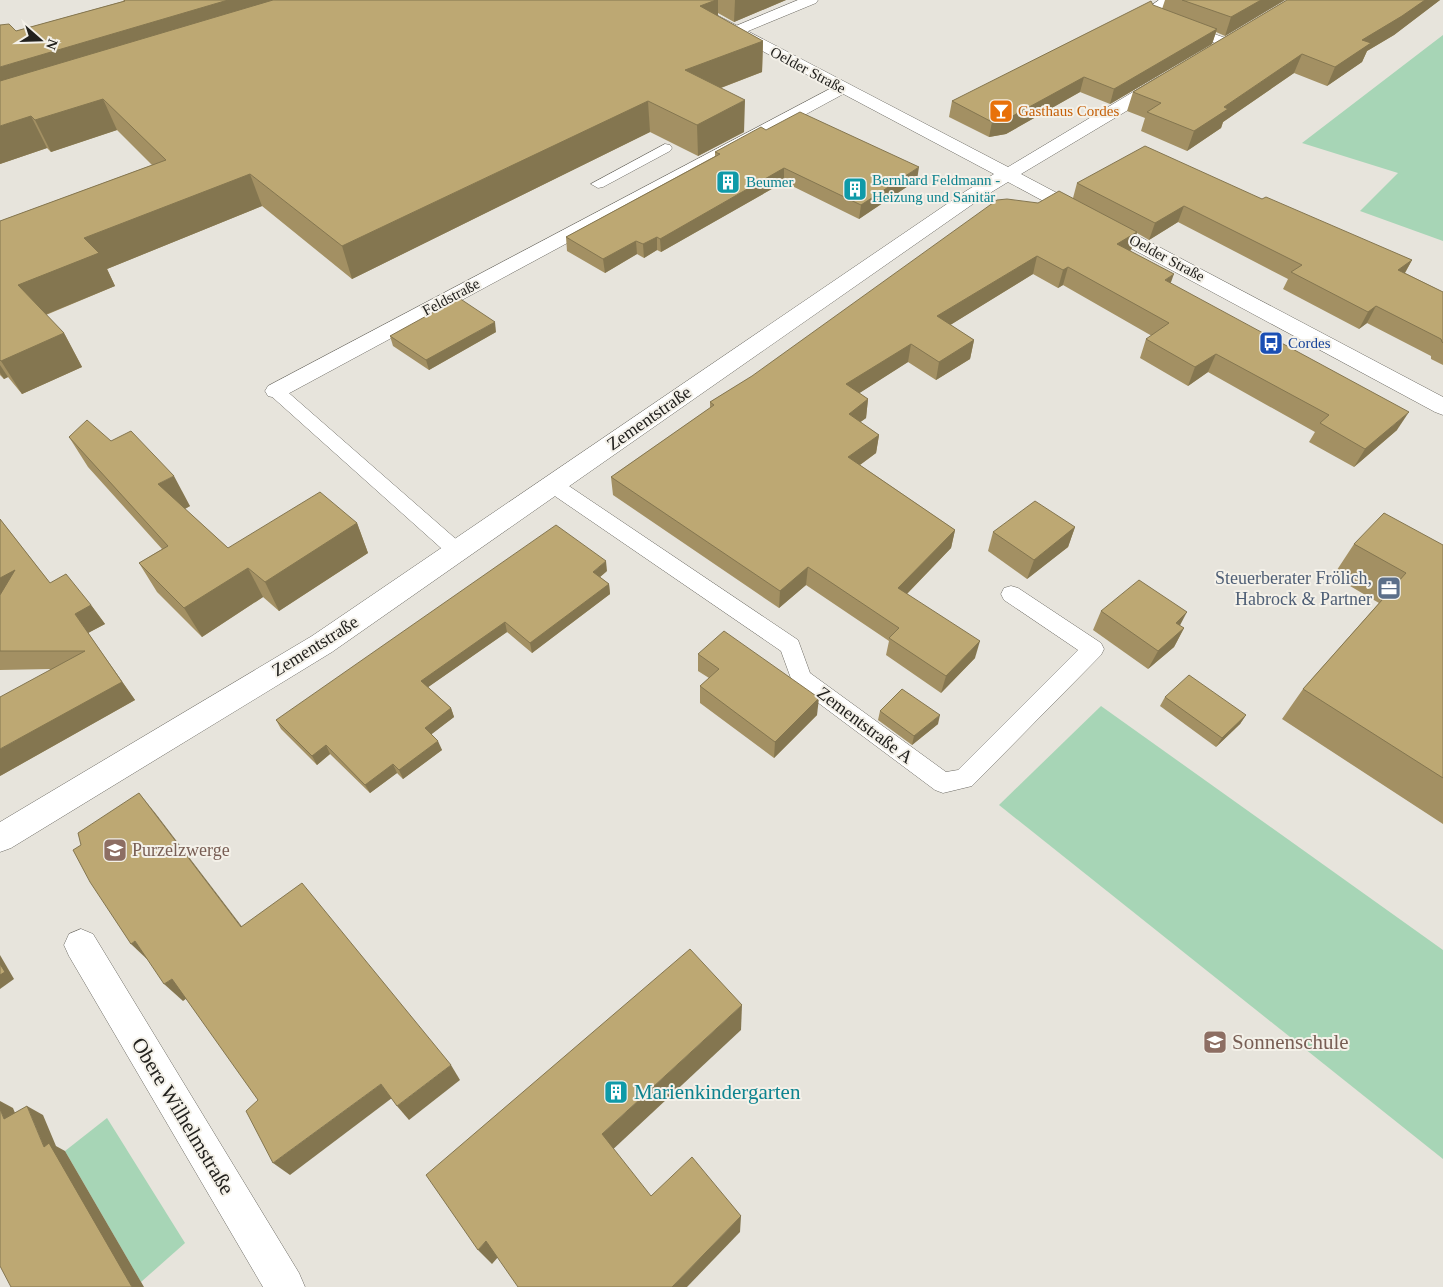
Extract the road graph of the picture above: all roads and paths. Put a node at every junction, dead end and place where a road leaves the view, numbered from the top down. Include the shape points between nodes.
1 (677, 0) edge
2 (811, 0) edge
3 (1167, 0) edge
4 (736, 31) junction
5 (1243, 33) edge
6 (1227, 43) junction
7 (1210, 53) edge
8 (1176, 74) edge
9 (841, 88) junction
10 (665, 148) dead end
11 (1007, 175) junction
12 (598, 184) dead end
13 (276, 391) joint
14 (1443, 407) edge
15 (553, 485) junction
16 (458, 552) junction
17 (1010, 594) dead end
18 (0, 838) edge
19 (81, 945) dead end
20 (285, 1287) edge

1 - 4 street, Oelder Straße
2 - 4 street
3 - 6 lane via 1154,8 1153,16
4 - 9 street, Oelder Straße
5 - 6 street
6 - 7 street
8 - 11 street, Zementstraße
9 - 11 street, Oelder Straße
9 - 13 street, Feldstraße
10 - 12 lane
11 - 14 street, Oelder Straße
11 - 15 street, Zementstraße via 853,277
13 - 16 lane, Feldstraße
15 - 16 street, Zementstraße
15 - 17 lane, Zementstraße A via 790,646 802,678 943,783 964,779 1093,649
16 - 18 street, Zementstraße via 322,644
19 - 20 street, Obere Wilhelmstraße

